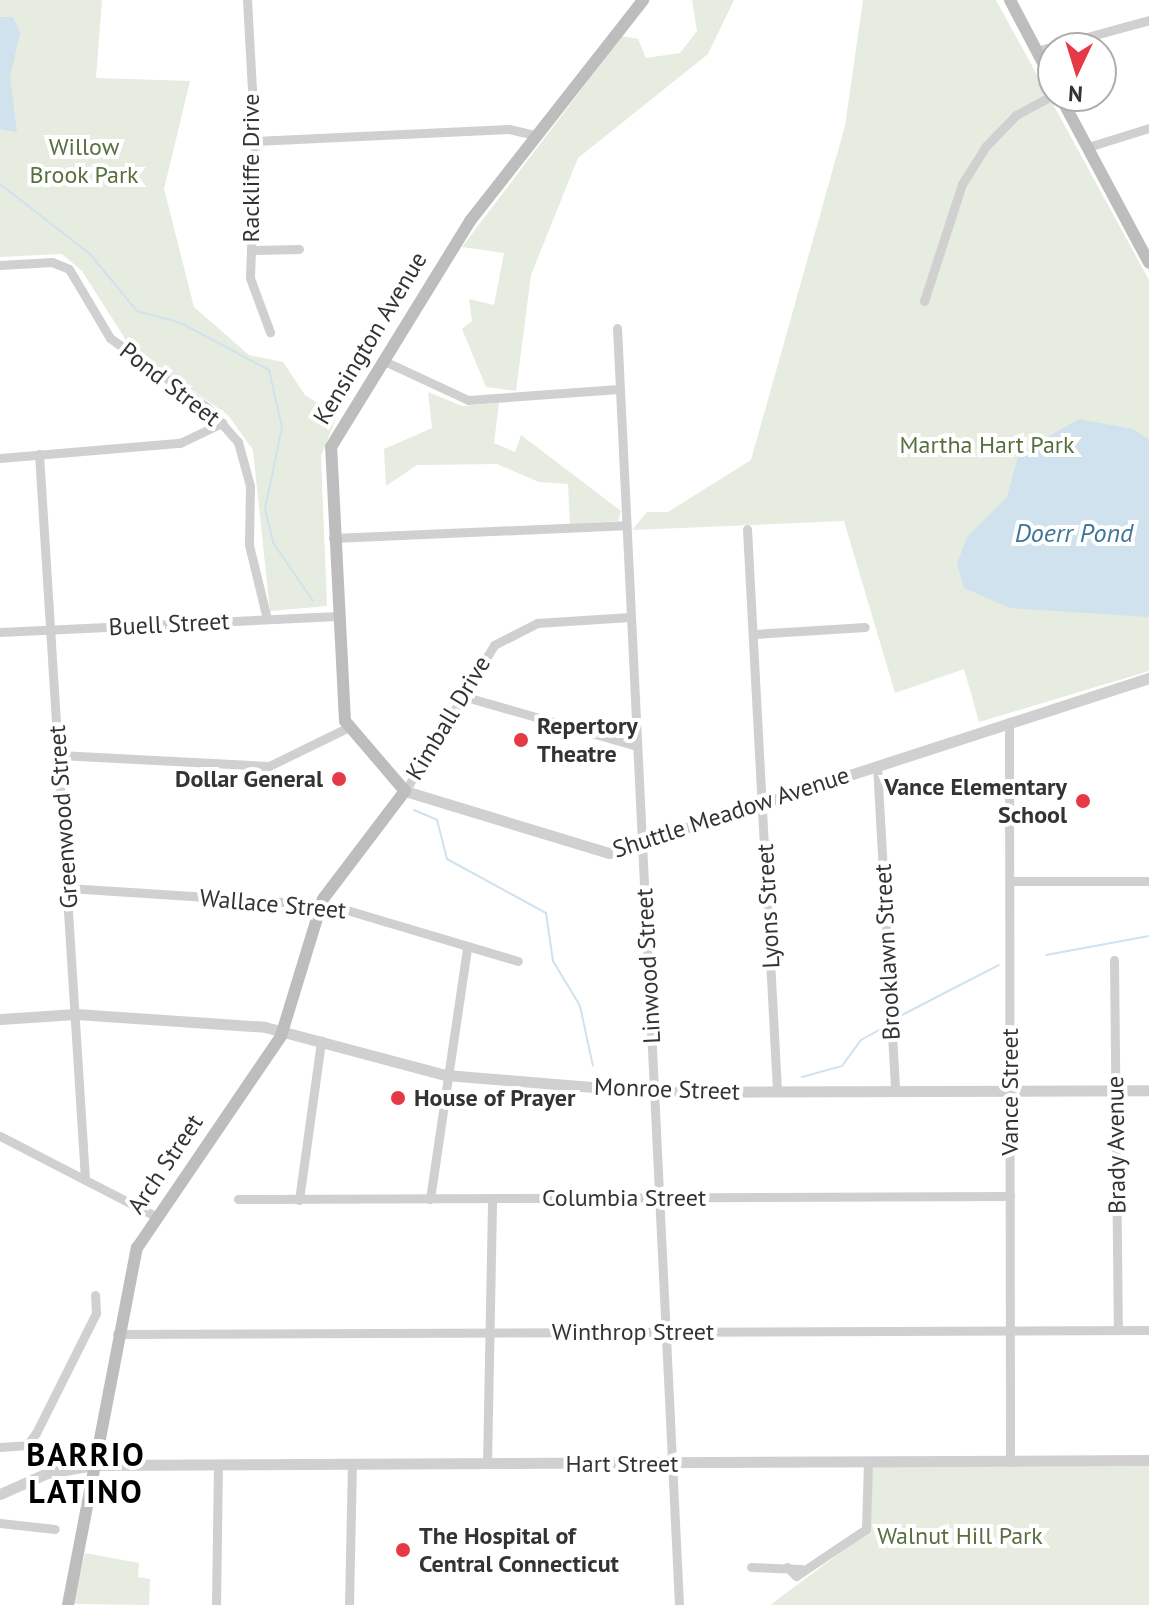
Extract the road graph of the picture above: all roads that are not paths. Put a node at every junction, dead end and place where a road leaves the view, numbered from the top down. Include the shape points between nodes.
1 (247, 0) edge
2 (643, 0) edge
3 (1010, 0) edge
4 (1149, 20) edge
5 (1036, 51) joint
6 (1037, 104) edge
7 (1069, 112) edge
8 (1149, 128) edge
9 (534, 135) junction
10 (255, 141) junction
11 (1088, 147) junction
12 (299, 249) dead end
13 (251, 250) junction
14 (1149, 263) edge
15 (0, 265) edge
16 (924, 301) dead end
17 (617, 328) dead end
18 (270, 332) dead end
19 (382, 360) junction
20 (619, 389) junction
21 (222, 423) junction
22 (39, 454) junction
23 (0, 458) edge
24 (625, 525) junction
25 (747, 529) dead end
26 (333, 538) junction
27 (338, 616) junction
28 (630, 617) junction
29 (267, 619) junction
30 (865, 627) dead end
31 (52, 630) junction
32 (0, 632) edge
33 (754, 634) junction
34 (1149, 678) edge
35 (459, 695) junction
36 (1009, 722) junction
37 (347, 728) junction
38 (637, 746) junction
39 (59, 755) junction
40 (877, 765) junction
41 (405, 791) junction
42 (763, 801) junction
43 (642, 843) junction
44 (1010, 881) junction
45 (1149, 881) edge
46 (68, 888) junction
47 (321, 904) junction
48 (467, 947) junction
49 (1114, 960) dead end
50 (518, 961) dead end
51 (76, 1014) junction
52 (0, 1019) edge
53 (283, 1031) junction
54 (321, 1041) junction
55 (446, 1075) junction
56 (1009, 1090) junction
57 (1115, 1090) junction
58 (1149, 1090) edge
59 (777, 1091) junction
60 (895, 1091) junction
61 (654, 1092) junction
62 (0, 1136) edge
63 (85, 1180) junction
64 (1010, 1196) junction
65 (492, 1198) junction
66 (659, 1198) junction
67 (238, 1199) dead end
68 (430, 1199) junction
69 (299, 1200) junction
70 (155, 1216) junction
71 (95, 1295) dead end
72 (1011, 1329) junction
73 (1118, 1329) junction
74 (1149, 1330) edge
75 (666, 1332) junction
76 (489, 1333) junction
77 (117, 1334) junction
78 (0, 1447) edge
79 (1149, 1460) edge
80 (1010, 1462) junction
81 (868, 1463) junction
82 (352, 1464) junction
83 (487, 1464) junction
84 (672, 1464) junction
85 (95, 1465) junction
86 (218, 1465) junction
87 (0, 1494) edge
88 (0, 1523) edge
89 (55, 1529) dead end
90 (751, 1567) dead end
91 (68, 1605) edge
92 (216, 1605) edge
93 (349, 1605) edge
94 (679, 1605) edge

1 - 10 street, Rackliffe Drive
2 - 9 main road, Kensington Avenue
3 - 5 main road
4 - 5 street
6 - 16 street via 1016,115 970,172
7 - 11 main road
8 - 11 street
9 - 10 street via 509,129
9 - 19 main road, Kensington Avenue
10 - 13 street, Rackliffe Drive
11 - 14 main road
12 - 13 street
13 - 18 street, Rackliffe Drive via 250,278
15 - 21 street, Pond Street via 52,262 69,269 110,338
17 - 20 street, Linwood Street
19 - 20 street via 468,400
19 - 26 main road, Kensington Avenue via 331,447
20 - 24 street, Linwood Street
21 - 22 street via 180,443
21 - 29 street, Pond Street via 246,461 249,545
22 - 23 street
22 - 31 street, Greenwood Street
24 - 26 street
24 - 28 street, Linwood Street
25 - 33 street, Lyons Street
26 - 27 main road, Kensington Avenue
27 - 29 street, Buell Street
27 - 37 main road, Kensington Avenue
28 - 35 street, Kimball Drive via 537,623 481,654
28 - 38 street, Linwood Street
29 - 31 street, Buell Street
30 - 33 street
31 - 32 street, Buell Street
31 - 39 street, Greenwood Street
33 - 42 street, Lyons Street
34 - 36 street, Shuttle Meadow Avenue
35 - 38 street
35 - 41 street, Kimball Drive
36 - 40 street, Shuttle Meadow Avenue
36 - 44 street, Vance Street
37 - 39 street via 269,766
37 - 41 main road
38 - 43 street, Linwood Street
39 - 46 street, Greenwood Street
40 - 42 street, Shuttle Meadow Avenue
40 - 60 street, Brooklawn Street
41 - 43 street, Shuttle Meadow Avenue via 463,804 595,853
41 - 47 main road, Arch Street
42 - 43 street, Shuttle Meadow Avenue
42 - 59 street, Lyons Street
43 - 61 street, Linwood Street
44 - 45 street
44 - 56 street, Vance Street
46 - 47 street, Wallace Street
46 - 51 street, Greenwood Street
47 - 48 street, Wallace Street
47 - 53 main road, Arch Street
48 - 50 street, Wallace Street
48 - 55 street
49 - 57 street, Brady Avenue
51 - 52 street, Monroe Street
51 - 53 street, Monroe Street
51 - 63 street, Greenwood Street
53 - 54 street, Monroe Street
53 - 70 main road, Arch Street
54 - 55 street, Monroe Street
54 - 69 street
55 - 61 street, Monroe Street
55 - 68 street
56 - 57 street, Monroe Street
56 - 60 street, Monroe Street
56 - 64 street, Vance Street
57 - 58 street, Monroe Street
57 - 73 street, Brady Avenue
59 - 60 street, Monroe Street
59 - 61 street, Monroe Street
61 - 66 street, Linwood Street
62 - 63 street
63 - 70 street
64 - 66 street, Columbia Street
64 - 72 street, Vance Street
65 - 66 street, Columbia Street
65 - 68 street, Columbia Street
65 - 76 street
66 - 75 street, Linwood Street
67 - 69 street, Columbia Street
68 - 69 street, Columbia Street
70 - 77 main road, Arch Street via 131,1267
71 - 78 street via 96,1313 36,1433 27,1445
72 - 73 street, Winthrop Street
72 - 75 street, Winthrop Street
72 - 80 street, Vance Street
73 - 74 street, Winthrop Street
75 - 76 street, Winthrop Street
75 - 84 street, Linwood Street
76 - 77 street, Winthrop Street
76 - 83 street
77 - 85 main road, Arch Street
79 - 80 street, Hart Street
80 - 81 street, Hart Street
81 - 84 street, Hart Street
81 - 90 street via 867,1527 802,1569
82 - 83 street, Hart Street
82 - 86 street, Hart Street
82 - 93 street
83 - 84 street, Hart Street
84 - 94 street, Linwood Street
85 - 86 street, Hart Street
85 - 87 street, Hart Street via 47,1473
85 - 91 main road, Arch Street
86 - 92 street
88 - 89 street

